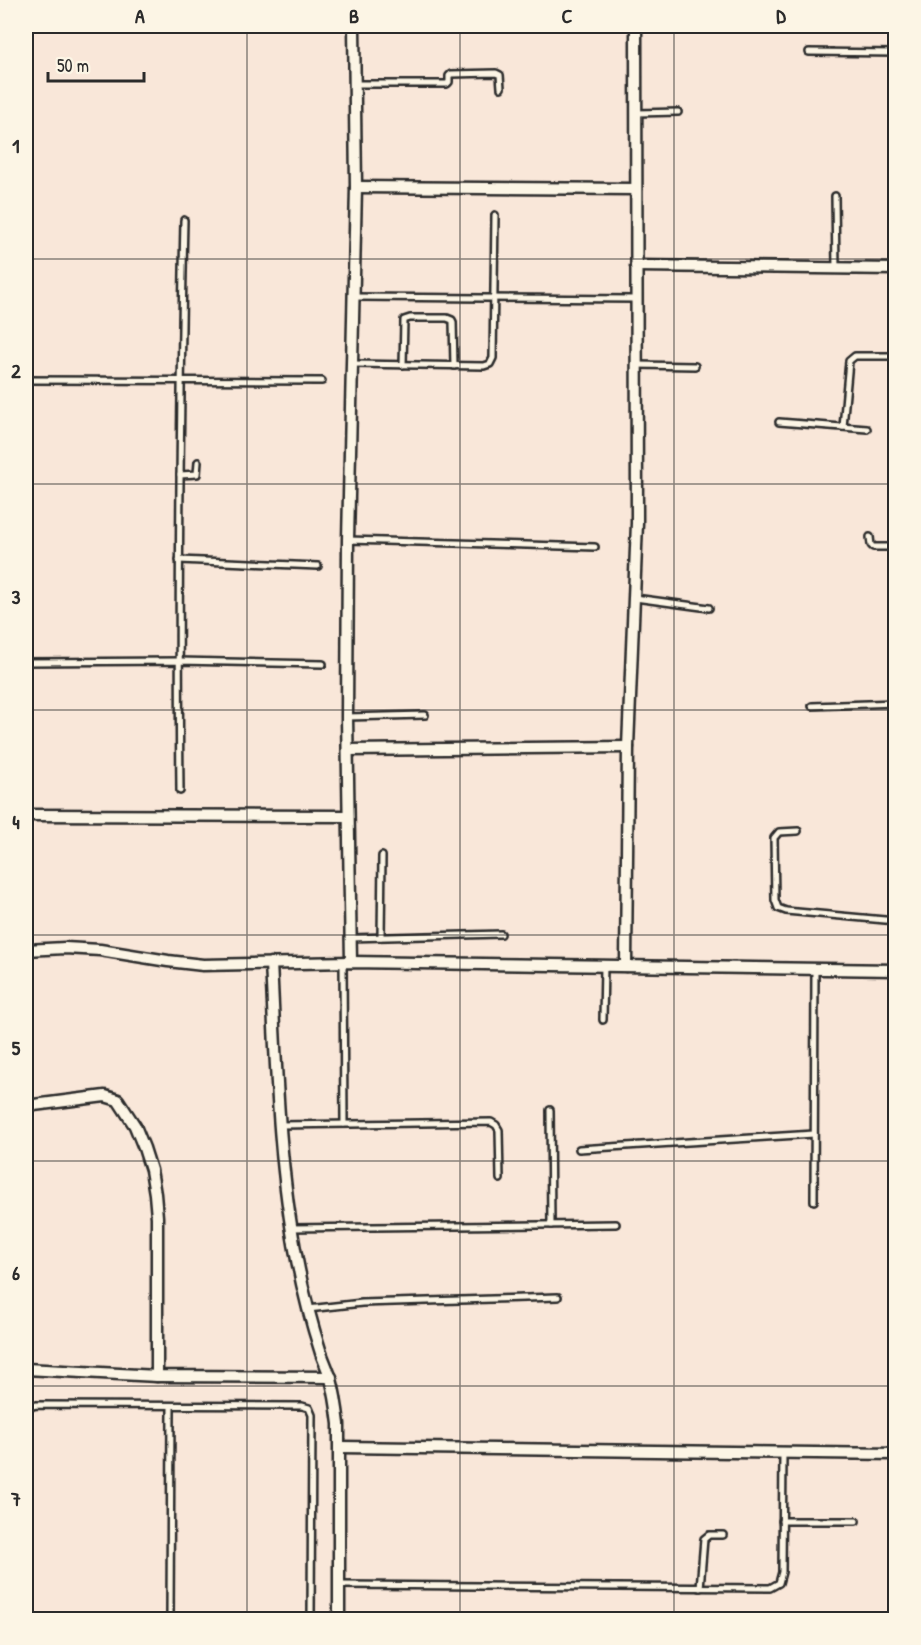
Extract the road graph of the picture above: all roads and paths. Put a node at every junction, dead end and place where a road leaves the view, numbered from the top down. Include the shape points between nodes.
1 (354, 26) edge
2 (636, 26) edge
3 (809, 52) dead end
4 (896, 52) edge
5 (355, 84) junction
6 (501, 88) dead end
7 (678, 112) dead end
8 (637, 113) junction
9 (356, 187) junction
10 (636, 189) junction
11 (835, 196) dead end
12 (495, 215) dead end
13 (184, 220) dead end
14 (636, 266) junction
15 (836, 269) junction
16 (896, 269) edge
17 (354, 297) junction
18 (494, 298) junction
19 (635, 298) junction
20 (896, 356) edge
21 (353, 364) junction
22 (403, 365) junction
23 (636, 365) junction
24 (454, 366) junction
25 (695, 366) dead end
26 (26, 380) edge
27 (181, 381) junction
28 (322, 381) dead end
29 (779, 422) dead end
30 (843, 427) junction
31 (867, 429) dead end
32 (198, 462) dead end
33 (180, 475) junction
34 (870, 537) dead end
35 (348, 540) junction
36 (595, 547) dead end
37 (896, 548) edge
38 (179, 560) junction
39 (318, 566) dead end
40 (635, 598) junction
41 (709, 608) dead end
42 (179, 661) junction
43 (26, 662) edge
44 (323, 664) dead end
45 (896, 703) edge
46 (812, 706) dead end
47 (425, 715) dead end
48 (347, 717) junction
49 (628, 747) junction
50 (348, 750) junction
51 (180, 791) dead end
52 (26, 815) edge
53 (348, 816) junction
54 (798, 831) dead end
55 (382, 856) dead end
56 (896, 921) edge
57 (501, 934) dead end
58 (381, 937) junction
59 (350, 938) junction
60 (26, 950) edge
61 (347, 962) junction
62 (271, 963) junction
63 (604, 966) junction
64 (626, 966) junction
65 (815, 969) junction
66 (896, 970) edge
67 (603, 1020) dead end
68 (26, 1106) edge
69 (550, 1110) dead end
70 (344, 1124) junction
71 (279, 1125) junction
72 (814, 1134) junction
73 (579, 1149) dead end
74 (500, 1179) dead end
75 (814, 1201) dead end
76 (616, 1224) dead end
77 (551, 1225) junction
78 (291, 1228) junction
79 (558, 1297) dead end
80 (308, 1309) junction
81 (26, 1369) edge
82 (157, 1376) junction
83 (331, 1377) junction
84 (171, 1406) junction
85 (26, 1412) edge
86 (340, 1447) junction
87 (783, 1452) junction
88 (896, 1454) edge
89 (782, 1521) junction
90 (856, 1521) dead end
91 (723, 1535) dead end
92 (26, 1563) edge
93 (339, 1585) junction
94 (700, 1588) junction
95 (26, 1620) edge
96 (170, 1620) edge
97 (311, 1620) edge
98 (339, 1620) edge

1 - 5 street
2 - 8 street
3 - 4 lane
5 - 6 lane via 446,84 451,74 496,73 500,75
5 - 9 street
7 - 8 lane
8 - 10 street
9 - 10 street
9 - 17 street
10 - 14 street
11 - 15 lane
12 - 18 lane
13 - 27 lane
14 - 15 street
14 - 19 street
15 - 16 street
17 - 18 lane
17 - 21 street
18 - 19 lane
18 - 24 lane via 492,361 487,366
19 - 23 street
20 - 30 lane via 855,356 849,361
21 - 22 lane
21 - 35 street
22 - 24 lane
22 - 24 lane via 404,320 447,318 453,322
23 - 25 lane
23 - 40 street
26 - 27 lane
27 - 28 lane
27 - 33 lane
29 - 30 lane
30 - 31 lane
32 - 33 lane via 196,475
33 - 38 lane
34 - 37 lane via 873,547
35 - 36 lane
35 - 48 street
38 - 39 lane
38 - 42 lane
40 - 41 lane
40 - 49 street
42 - 43 lane
42 - 44 lane
42 - 51 lane
45 - 46 lane
47 - 48 lane
48 - 50 street
49 - 50 street
49 - 64 street
50 - 53 street
52 - 53 street
53 - 59 street
54 - 56 lane via 780,832 774,838 778,908
55 - 58 lane
57 - 58 lane
58 - 59 lane
59 - 61 street
60 - 62 street via 100,950 202,965
61 - 62 street
61 - 63 street
61 - 70 lane
62 - 71 street
63 - 64 street
63 - 67 lane
64 - 65 street
65 - 66 street
65 - 72 lane
68 - 82 street via 105,1096 118,1100 135,1126 155,1194
69 - 77 lane
70 - 71 lane
70 - 74 lane via 491,1122 499,1130
71 - 78 street
72 - 73 lane
72 - 75 lane
76 - 77 lane
77 - 78 lane
78 - 80 street
79 - 80 lane via 362,1303
80 - 83 street
81 - 82 street
82 - 83 street
83 - 86 street
84 - 85 lane via 37,1405
84 - 96 lane
84 - 97 lane via 302,1406 311,1411
86 - 87 street
86 - 93 street
87 - 88 street
87 - 89 lane
89 - 90 lane
89 - 94 lane via 781,1578 775,1586
91 - 94 lane via 704,1539
92 - 95 lane
93 - 94 lane
93 - 98 street

